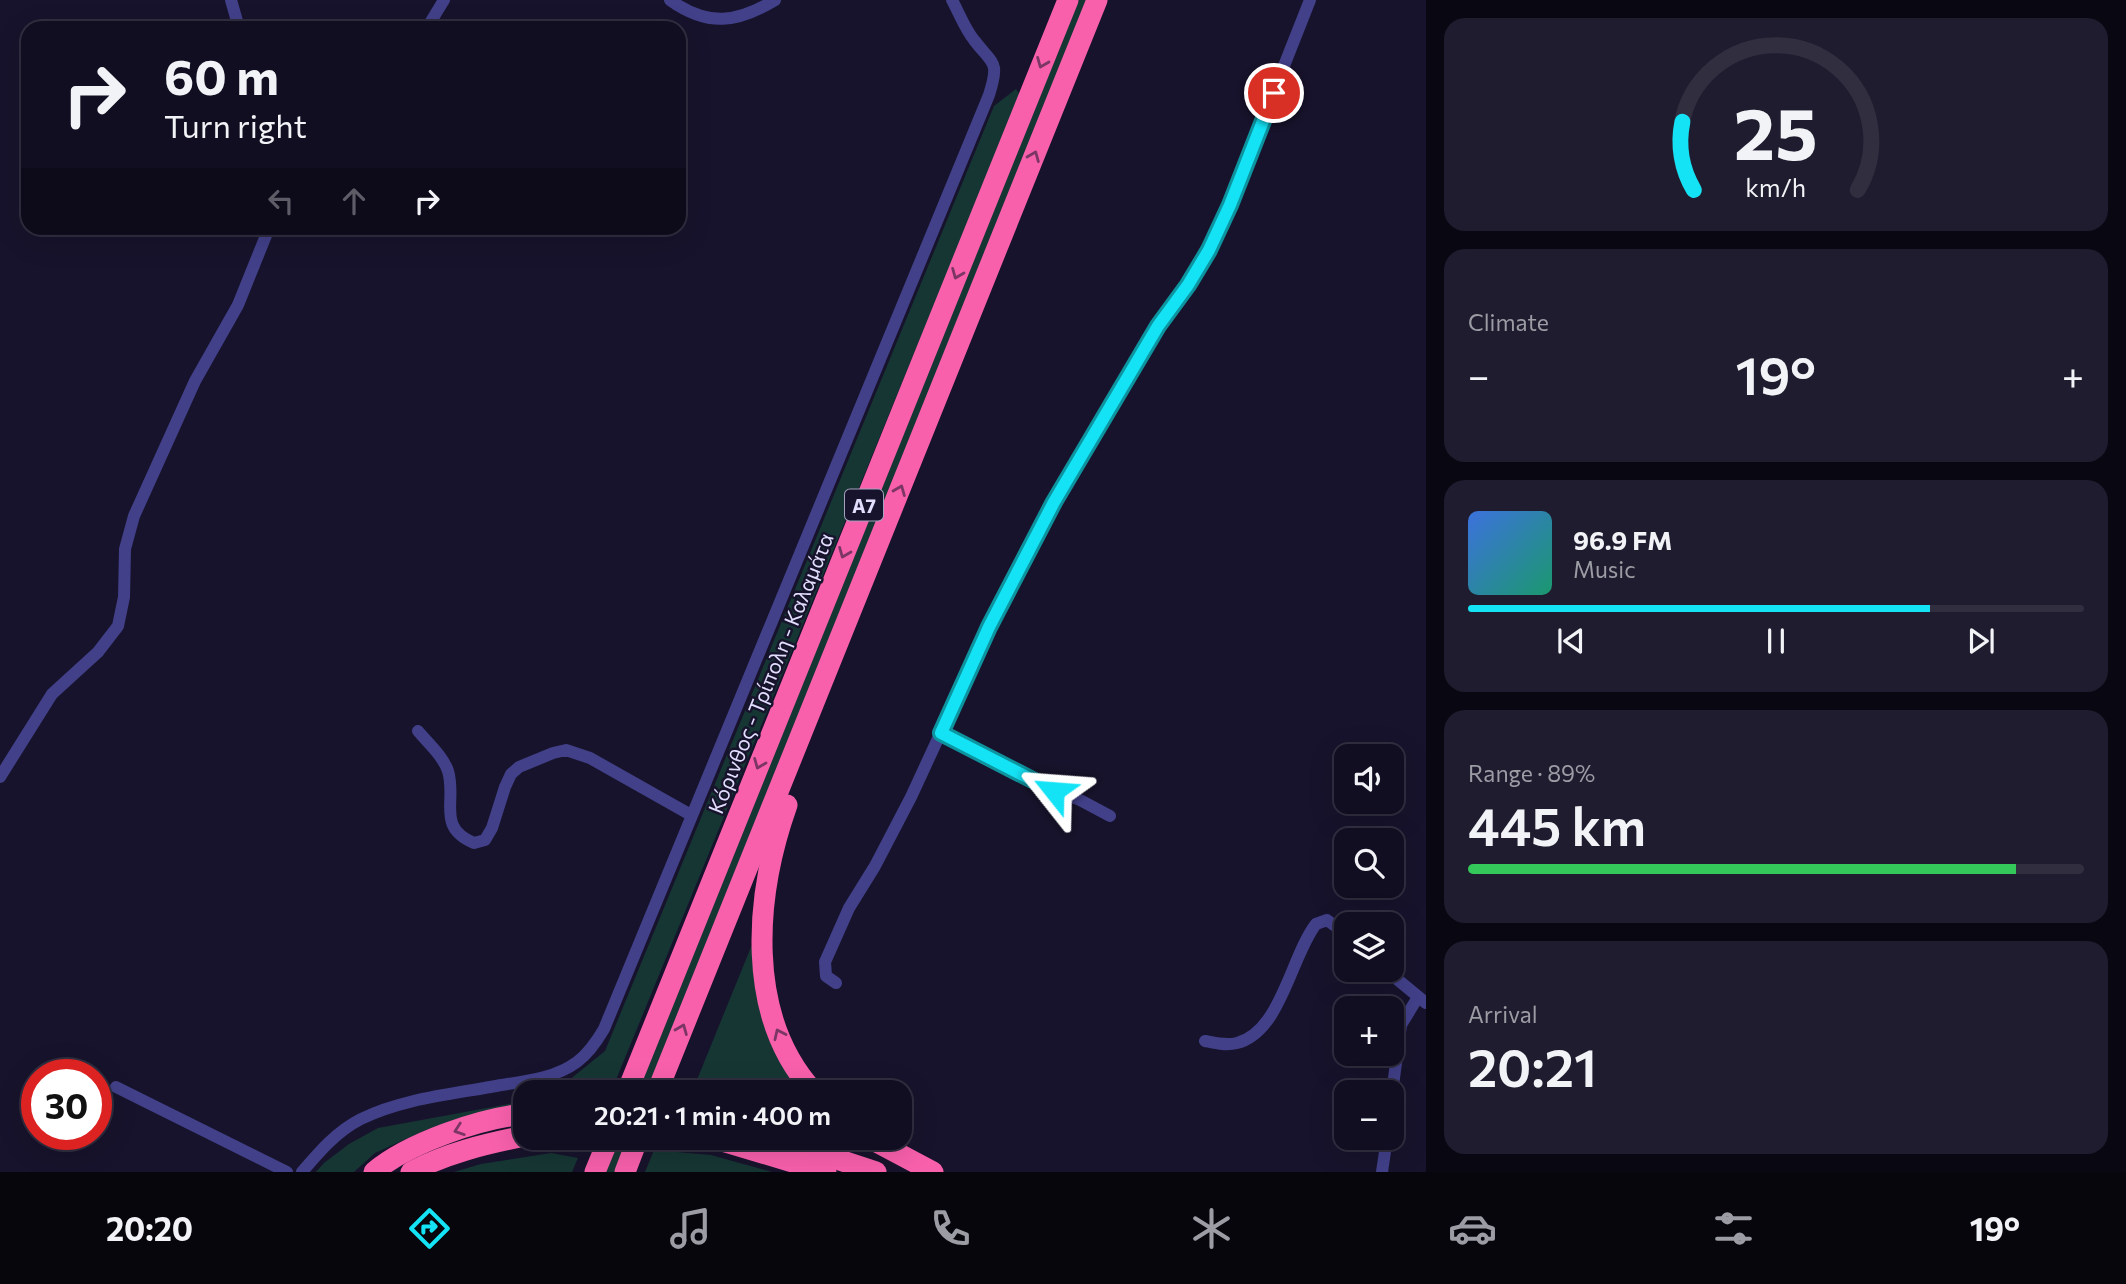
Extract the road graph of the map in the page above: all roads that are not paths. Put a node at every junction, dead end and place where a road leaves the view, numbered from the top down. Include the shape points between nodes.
1 (231, 0) edge
2 (444, 0) edge
3 (670, 0) edge
4 (775, 0) edge
5 (952, 0) edge
6 (1068, 0) edge
7 (1097, 0) edge
8 (1310, 0) edge
9 (237, 21) edge
10 (431, 21) edge
11 (266, 235) edge
12 (819, 690) junction
13 (418, 731) dead end
14 (941, 733) junction
15 (0, 777) edge
16 (691, 815) junction
17 (1110, 816) dead end
18 (1334, 925) edge
19 (1400, 982) edge
20 (836, 983) dead end
21 (1422, 1000) edge
22 (1205, 1041) dead end
23 (632, 1080) edge
24 (662, 1080) edge
25 (805, 1080) edge
26 (1394, 1080) edge
27 (116, 1087) dead end
28 (513, 1116) edge
29 (513, 1139) edge
30 (604, 1150) edge
31 (633, 1150) edge
32 (752, 1150) edge
33 (809, 1150) edge
34 (892, 1150) edge
35 (1385, 1150) edge
36 (287, 1172) edge
37 (302, 1172) edge
38 (374, 1172) edge
39 (411, 1172) edge
40 (595, 1172) edge
41 (625, 1172) edge
42 (826, 1172) edge
43 (876, 1172) edge
44 (933, 1172) edge
45 (1382, 1172) edge

1 - 9 street
2 - 10 street
3 - 4 street via 687,12 729,19
5 - 16 street via 974,41 993,64 989,95
6 -> 23 highway, Κόρινθος - Τρίπολη - Καλαμάτα / Α7
12 -> 7 highway, Α7
8 - 14 street via 1220,228 1054,502
11 - 15 street via 238,305 195,381 134,516 125,549 118,625 98,652 52,694
24 -> 12 highway, Α7
25 -> 12 highway via 774,1023 766,989 763,932 771,859
13 - 16 street via 448,769 454,831 474,843 485,840 492,828 511,774 566,750 590,758
14 - 17 street
14 - 20 street via 825,962 824,974
16 - 37 street via 613,1009 594,1045 578,1061 546,1077 426,1099 361,1119 338,1134
18 - 22 street via 1327,920 1316,924 1260,1030 1234,1044
19 - 21 street
21 - 26 street via 1401,1025
27 - 36 street
28 -> 38 highway via 442,1136
29 - 39 highway via 433,1160
30 - 40 highway
31 - 41 highway
32 - 42 highway
33 - 43 highway
34 - 44 highway
35 - 45 street

